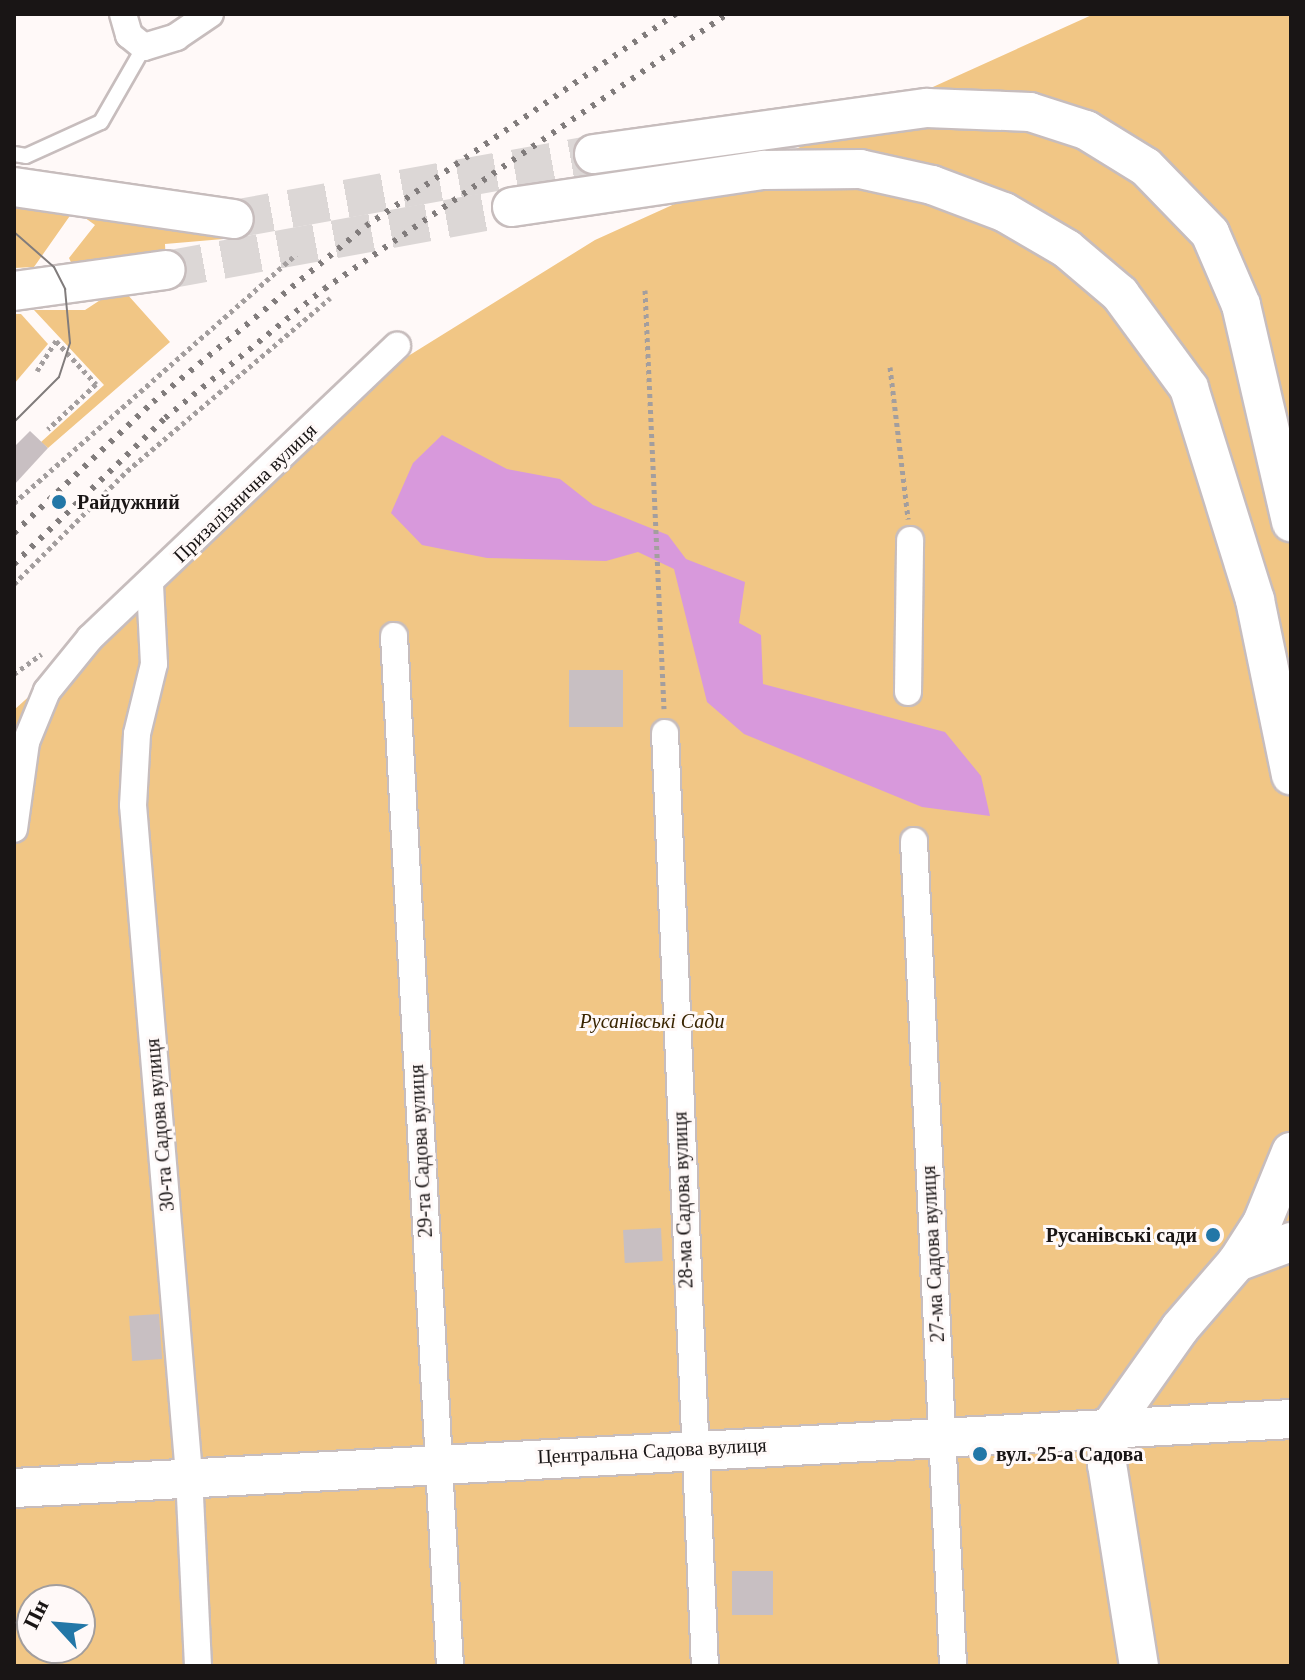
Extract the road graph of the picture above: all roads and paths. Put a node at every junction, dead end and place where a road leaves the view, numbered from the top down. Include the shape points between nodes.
1 (123, 14) edge
2 (210, 14) edge
3 (144, 47) junction
4 (594, 154) tunnel mouth
5 (18, 165) edge
6 (512, 207) tunnel mouth
7 (234, 219) tunnel mouth
8 (296, 254) dead end
9 (166, 270) tunnel mouth
10 (645, 290) dead end
11 (14, 291) edge
12 (330, 298) dead end
13 (397, 346) dead end
14 (890, 367) dead end
15 (37, 371) dead end
16 (48, 429) dead end
17 (14, 503) edge
18 (1291, 522) edge
19 (910, 540) joint
20 (14, 584) edge
21 (150, 585) junction
22 (394, 636) dead end
23 (908, 692) dead end
24 (665, 733) joint
25 (1291, 775) edge
26 (14, 829) edge
27 (914, 841) dead end
28 (1291, 1152) edge
29 (1291, 1242) edge
30 (1237, 1262) junction
31 (1291, 1419) edge
32 (1110, 1427) junction
33 (941, 1437) junction
34 (692, 1449) junction
35 (440, 1462) junction
36 (189, 1475) junction
37 (14, 1488) edge
38 (198, 1666) edge
39 (450, 1666) edge
40 (705, 1666) edge
41 (953, 1666) edge
42 (1139, 1666) edge

1 - 3 street via 129,35
2 - 3 street via 176,37
3 - 5 lane via 101,122
4 - 18 main road via 927,108 1030,112 1086,130 1146,167 1210,233 1241,305
5 - 7 main road
6 - 25 main road via 764,170 860,169 932,185 1004,212 1067,249 1120,294 1189,388 1255,600
8 - 17 path
9 - 11 main road
10 - 24 path
12 - 20 path via 127,471
13 - 21 street, Призалізнична вулиця
14 - 19 path
15 - 16 path via 56,341 96,384
19 - 23 street
21 - 26 street, Призалізнична вулиця via 90,638 47,691 26,742
21 - 36 street, 30-та Садова вулиця via 154,664 137,734 133,805
22 - 35 street, 29-та Садова вулиця
24 - 34 street, 28-ма Садова вулиця
27 - 33 street, 27-ма Садова вулиця
28 - 30 main road via 1262,1223
29 - 30 main road
30 - 32 main road via 1180,1328
31 - 32 main road, Центральна Садова вулиця
32 - 33 main road, Центральна Садова вулиця
32 - 42 main road via 1107,1465
33 - 34 main road, Центральна Садова вулиця
33 - 41 street, 27-ма Садова вулиця
34 - 35 main road, Центральна Садова вулиця
34 - 40 street, 28-ма Садова вулиця
35 - 36 main road, Центральна Садова вулиця
35 - 39 street, 29-та Садова вулиця
36 - 37 main road, Центральна Садова вулиця
36 - 38 street, 30-та Садова вулиця

